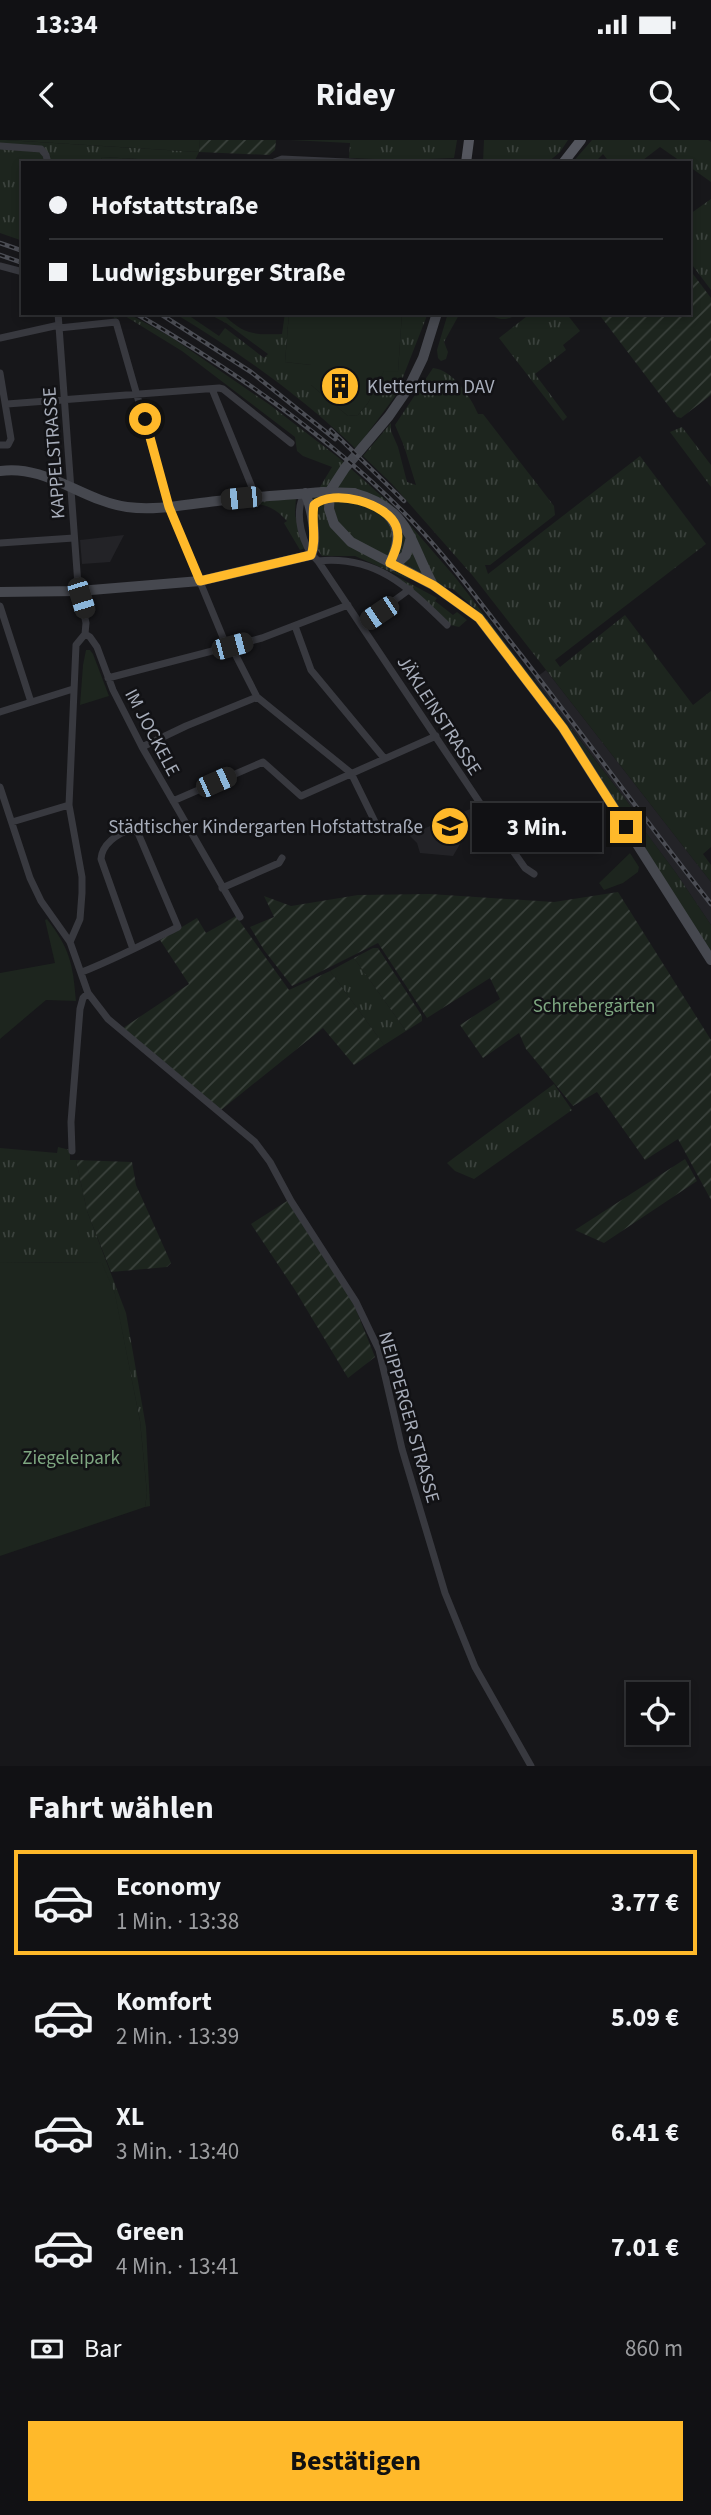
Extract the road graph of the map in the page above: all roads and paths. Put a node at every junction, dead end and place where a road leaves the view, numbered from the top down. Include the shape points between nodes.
1 (469, 140) edge
2 (581, 140) edge
3 (0, 146) edge
4 (48, 161) edge
5 (277, 161) edge
6 (325, 161) edge
7 (466, 161) edge
8 (565, 161) edge
9 (0, 266) edge
10 (21, 271) edge
11 (58, 315) edge
12 (436, 315) edge
13 (59, 327) junction
14 (0, 338) edge
15 (0, 373) edge
16 (212, 388) junction
17 (228, 392) junction
18 (138, 395) junction
19 (66, 401) junction
20 (6, 404) junction
21 (218, 405) junction
22 (291, 443) dead end
23 (2, 446) edge
24 (0, 471) edge
25 (71, 487) junction
26 (305, 494) junction
27 (323, 496) junction
28 (353, 496) junction
29 (256, 497) junction
30 (169, 507) junction
31 (311, 518) junction
32 (398, 536) junction
33 (411, 537) junction
34 (74, 538) junction
35 (0, 543) edge
36 (372, 554) junction
37 (314, 558) junction
38 (392, 564) junction
39 (200, 581) junction
40 (433, 585) junction
41 (410, 589) junction
42 (79, 591) junction
43 (0, 592) edge
44 (0, 606) edge
45 (348, 606) junction
46 (361, 625) junction
47 (447, 625) dead end
48 (295, 626) junction
49 (85, 634) junction
50 (230, 647) junction
51 (108, 678) junction
52 (73, 689) junction
53 (257, 697) junction
54 (31, 702) junction
55 (0, 712) edge
56 (436, 736) junction
57 (142, 747) junction
58 (384, 758) junction
59 (351, 774) junction
60 (0, 787) edge
61 (173, 801) junction
62 (69, 805) junction
63 (12, 822) junction
64 (388, 831) dead end
65 (282, 858) dead end
66 (534, 874) dead end
67 (222, 888) junction
68 (240, 917) dead end
69 (70, 942) junction
70 (133, 949) junction
71 (711, 960) edge
72 (82, 972) junction
73 (88, 993) junction
74 (72, 1151) dead end
75 (531, 1766) edge

1 - 7 main road
2 - 8 main road
3 - 4 street via 41,149
5 - 6 street
9 - 10 street
11 - 13 street, KAPPELSTRASSE
12 - 36 street via 409,387 334,483 329,502 334,524 351,542
13 - 14 street
13 - 18 street via 116,322
13 - 19 street, KAPPELSTRASSE
15 - 20 street
16 - 17 street
16 - 18 street
16 - 21 street
17 - 21 street
17 - 22 street
18 - 19 street
18 - 30 street
19 - 20 street
19 - 25 street, KAPPELSTRASSE
20 - 23 street via 10,439
21 - 29 street
24 - 25 street via 31,472
25 - 30 street via 123,507
25 - 34 street, KAPPELSTRASSE
26 - 27 street
26 - 29 street
26 - 31 street
26 - 37 street, JÄKLEINSTRASSE via 299,515
27 - 28 street, bridge
27 - 31 street via 314,505
28 - 32 street via 386,513
28 - 33 street via 367,497 389,509
29 - 30 street
30 - 39 street
31 - 37 street
32 - 36 street via 385,550
32 - 38 street
33 - 38 street via 406,555
33 - 40 street
34 - 35 street
34 - 42 street, KAPPELSTRASSE
36 - 38 street
37 - 39 street
37 - 41 street via 355,561
37 - 45 street, JÄKLEINSTRASSE
38 - 40 street
39 - 42 street
39 - 50 street
40 - 71 street via 479,618 541,697
41 - 46 street
41 - 47 street
42 - 43 street
42 - 49 street, KAPPELSTRASSE
44 - 54 street
45 - 46 street, JÄKLEINSTRASSE
45 - 48 street
46 - 56 street, JÄKLEINSTRASSE
48 - 50 street
48 - 58 street via 311,670
49 - 51 street, IM JOCKELE via 97,647
49 - 52 street via 76,645
50 - 51 street
50 - 53 street
51 - 57 street, IM JOCKELE
52 - 54 street
52 - 62 street
53 - 57 street
53 - 59 street
54 - 55 street
56 - 58 street
56 - 66 street, JÄKLEINSTRASSE via 495,826
57 - 61 street, IM JOCKELE
58 - 59 street
59 - 61 street via 301,796 267,764 258,763
59 - 64 street via 377,825
60 - 63 street
61 - 67 street, IM JOCKELE
62 - 63 street
62 - 69 street via 82,877 80,919
63 - 69 street via 41,901
65 - 67 street
67 - 68 street, IM JOCKELE
69 - 72 street
70 - 70 street via 178,925 138,833 131,829 107,845 101,859
70 - 72 street
72 - 73 street
73 - 74 street via 80,1009
73 - 75 street, NEIPPERGER STRASSE via 108,1019 255,1142 356,1302 379,1350 410,1477 459,1631

